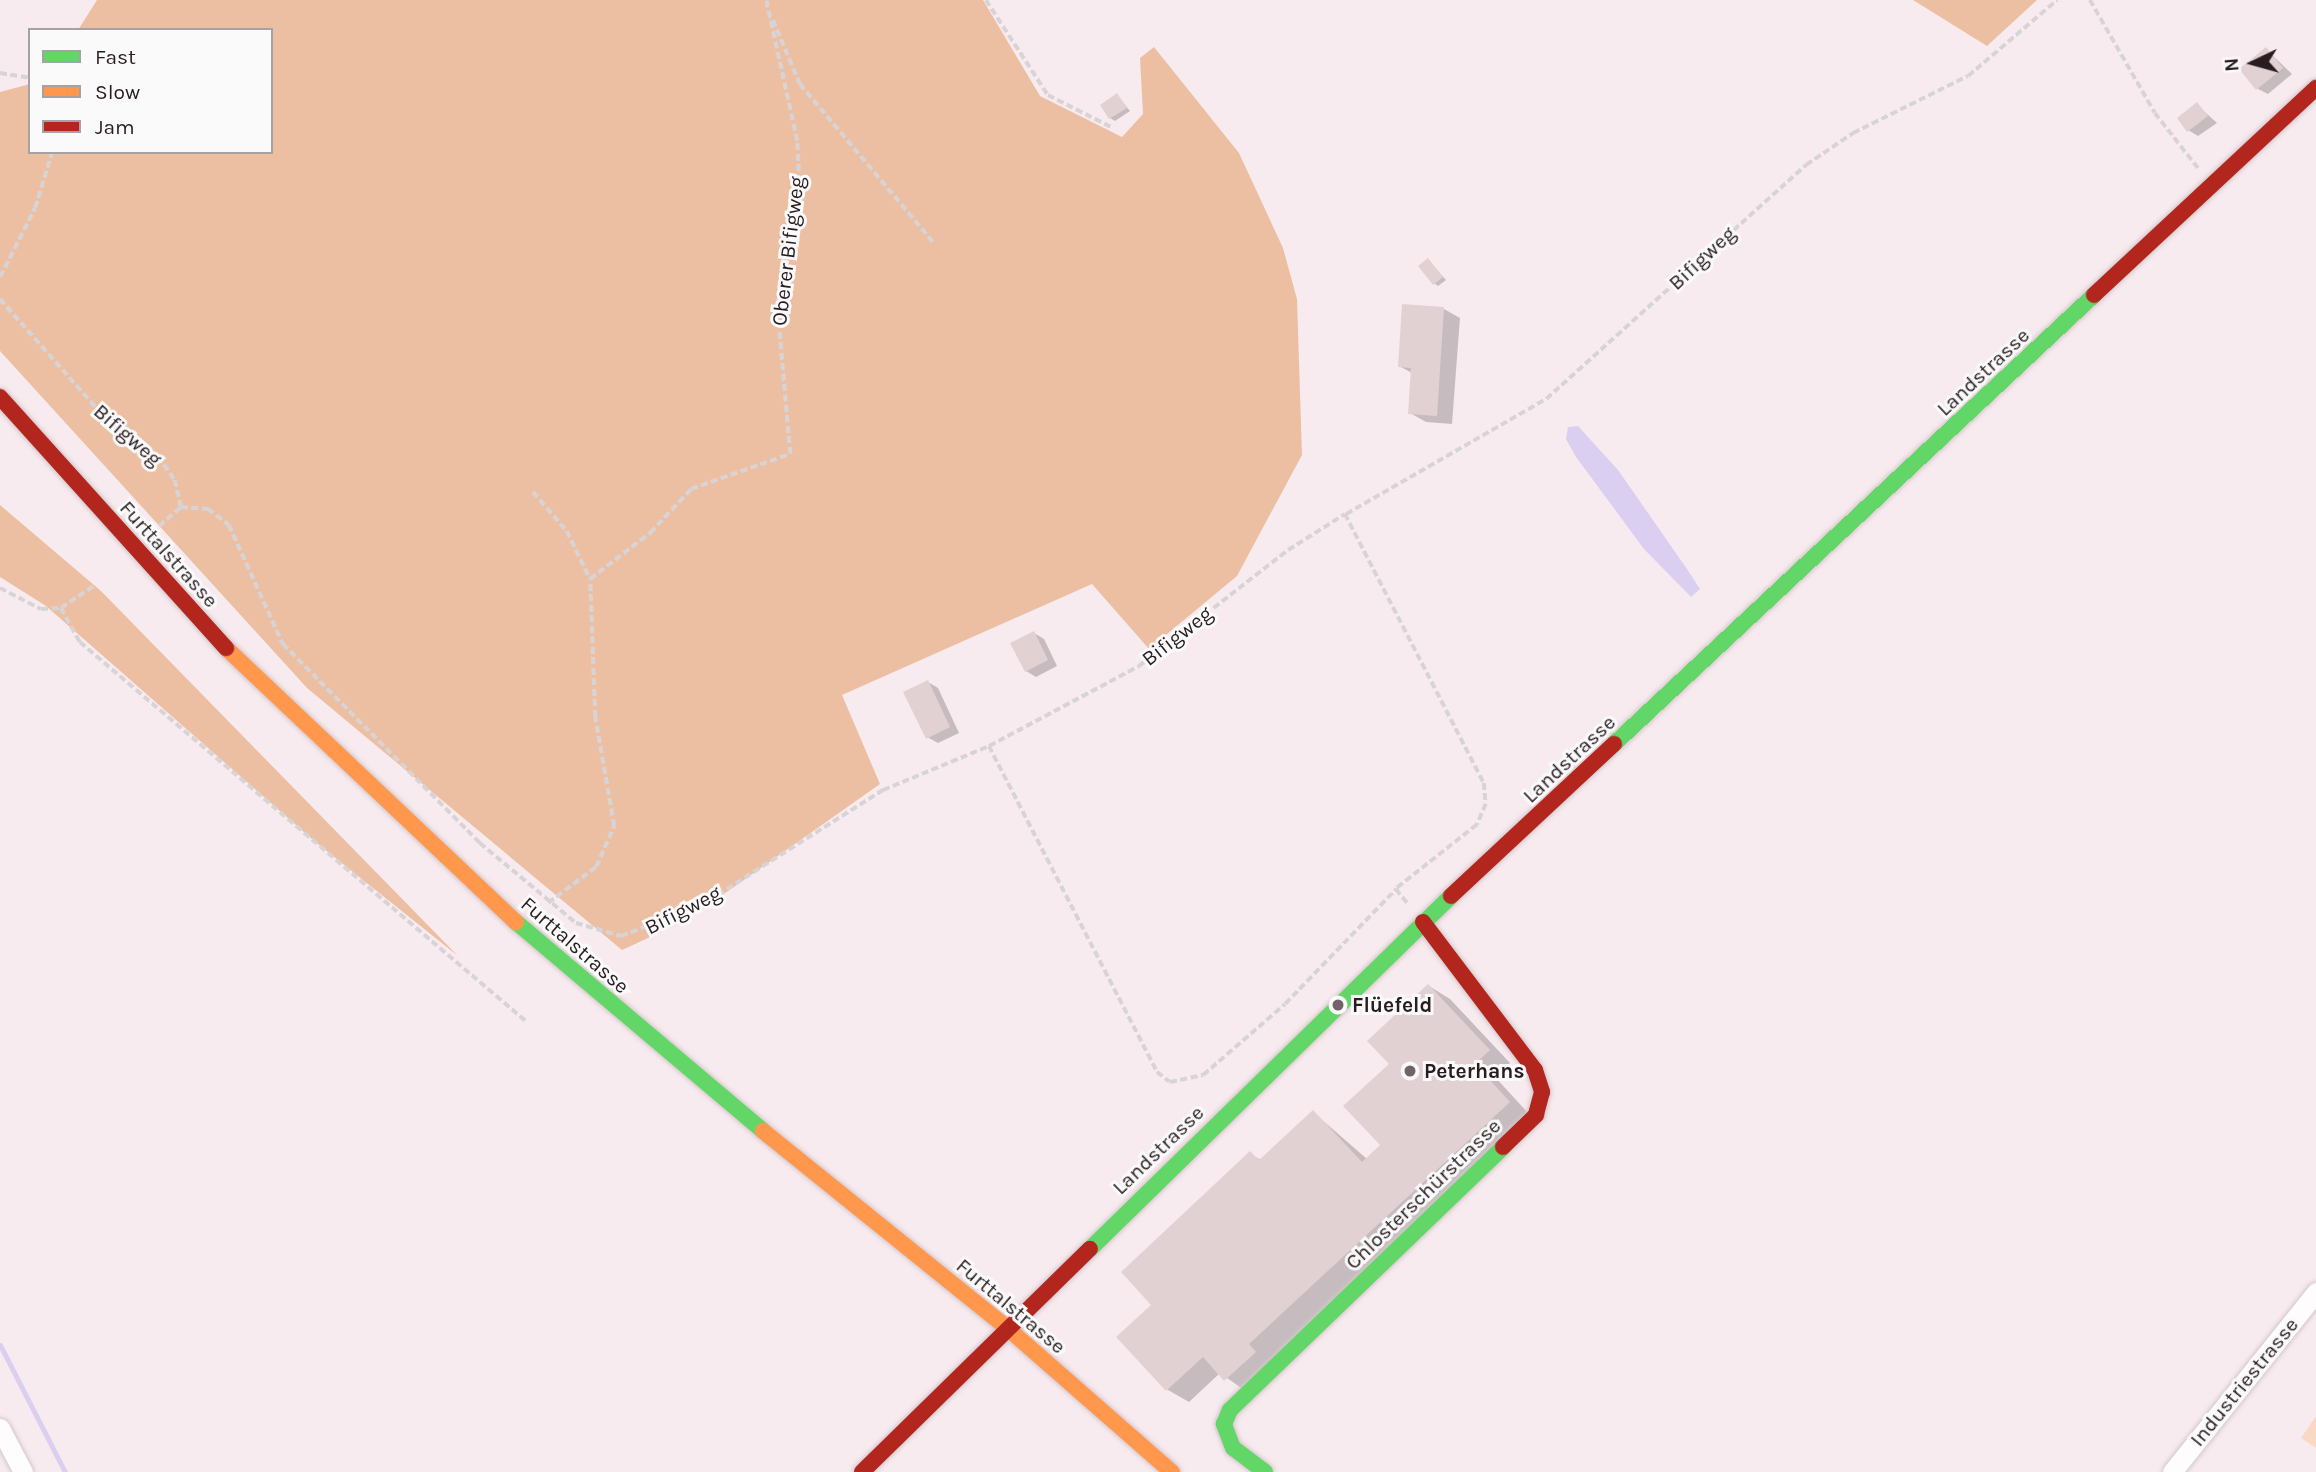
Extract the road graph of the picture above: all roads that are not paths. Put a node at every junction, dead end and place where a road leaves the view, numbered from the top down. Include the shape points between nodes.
1 (2316, 88) edge
2 (0, 397) edge
3 (1423, 922) junction
4 (2316, 1292) edge
5 (1005, 1326) junction
6 (0, 1428) edge
7 (23, 1472) edge
8 (862, 1472) edge
9 (1172, 1472) edge
10 (1265, 1472) edge
11 (2172, 1472) edge

1 - 3 main road, Landstrasse
2 - 5 main road, Furttalstrasse via 238,661 456,870 697,1078
3 - 5 main road, Landstrasse
3 - 10 main road, Chlosterschürstrasse via 1535,1070 1542,1092 1536,1115 1230,1410 1224,1424 1233,1448
4 - 11 street, Industriestrasse
5 - 8 main road, Landstrasse
5 - 9 main road, Furttalstrasse
6 - 7 street

